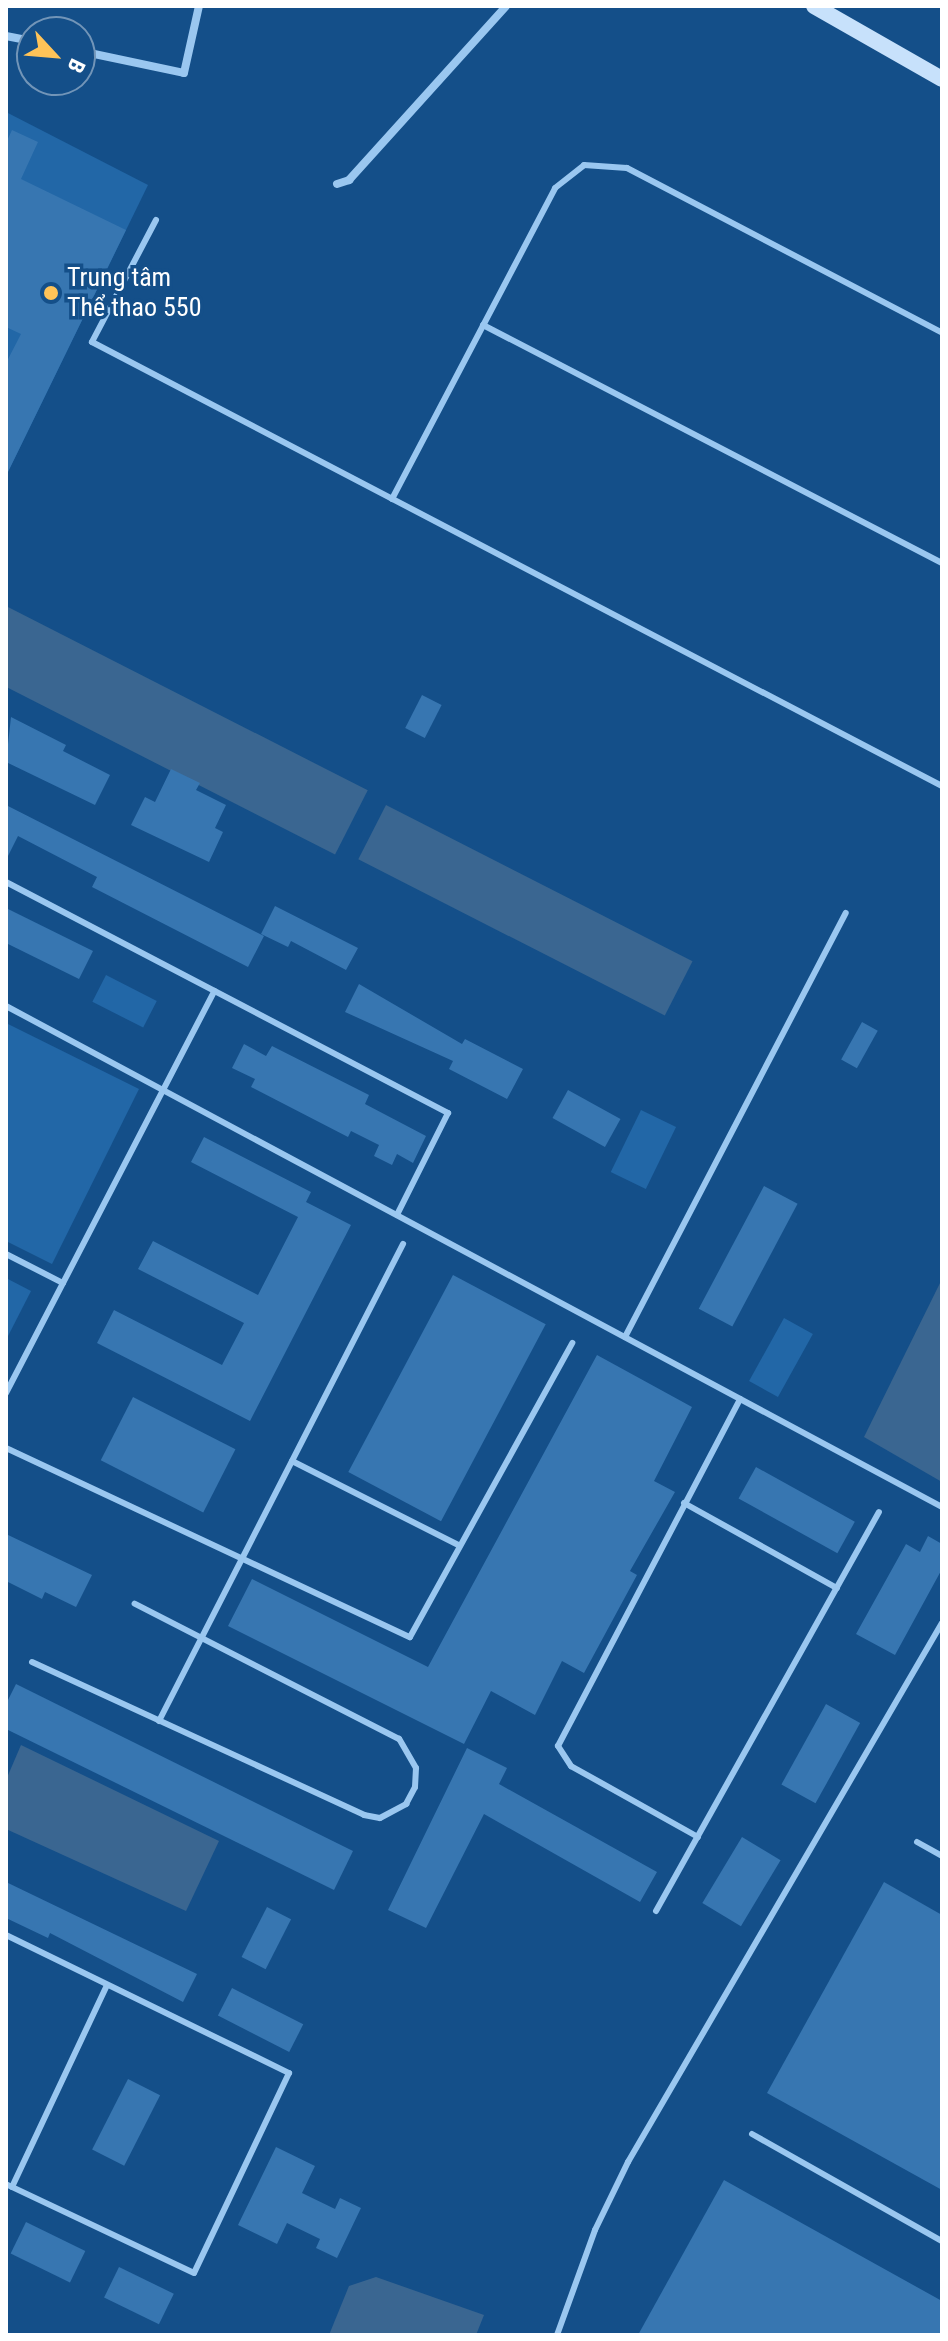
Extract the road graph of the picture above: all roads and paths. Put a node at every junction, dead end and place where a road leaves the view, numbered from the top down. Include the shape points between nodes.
1 (199, 6) edge
2 (506, 6) edge
3 (814, 6) edge
4 (96, 54) edge
5 (942, 79) edge
6 (337, 184) dead end
7 (156, 220) dead end
8 (483, 325) junction
9 (942, 333) edge
10 (392, 499) junction
11 (942, 563) edge
12 (942, 786) edge
13 (6, 882) edge
14 (846, 913) dead end
15 (214, 991) junction
16 (6, 1006) edge
17 (163, 1089) junction
18 (397, 1215) junction
19 (403, 1244) dead end
20 (6, 1254) edge
21 (63, 1283) junction
22 (625, 1337) junction
23 (572, 1343) dead end
24 (6, 1393) edge
25 (740, 1399) junction
26 (6, 1448) edge
27 (292, 1461) junction
28 (684, 1503) junction
29 (942, 1507) edge
30 (879, 1512) dead end
31 (460, 1546) junction
32 (242, 1558) junction
33 (837, 1588) junction
34 (135, 1604) dead end
35 (942, 1623) edge
36 (201, 1638) junction
37 (32, 1662) dead end
38 (159, 1721) junction
39 (698, 1837) junction
40 (917, 1842) dead end
41 (942, 1856) edge
42 (656, 1911) dead end
43 (6, 1935) edge
44 (107, 1985) junction
45 (752, 2134) dead end
46 (9, 2185) edge
47 (942, 2241) edge
48 (557, 2335) edge

1 - 4 street via 184,73
2 - 6 street via 349,180
3 - 5 main road
7 - 10 lane via 92,342
8 - 9 lane via 555,188 573,171 607,163 627,168
8 - 10 lane
8 - 11 lane
10 - 12 lane
13 - 15 lane
14 - 22 lane
15 - 17 lane
15 - 18 lane via 448,1113
16 - 17 lane
17 - 18 lane
17 - 21 lane
18 - 22 lane
19 - 27 lane
20 - 21 lane
21 - 24 lane
22 - 25 lane
23 - 31 lane
25 - 28 lane
25 - 29 lane
26 - 32 lane
27 - 31 lane
27 - 32 lane
28 - 33 lane
28 - 39 lane via 558,1746 571,1766
30 - 33 lane
31 - 32 lane via 410,1637
32 - 36 lane
33 - 39 lane
34 - 36 lane
35 - 48 lane via 628,2162 595,2230
36 - 38 lane
36 - 38 lane via 399,1739 415,1759 411,1796 390,1816 364,1815
37 - 38 lane
39 - 42 lane
40 - 41 lane
43 - 44 lane
44 - 46 lane
44 - 46 lane via 289,2073 194,2273
45 - 47 lane

